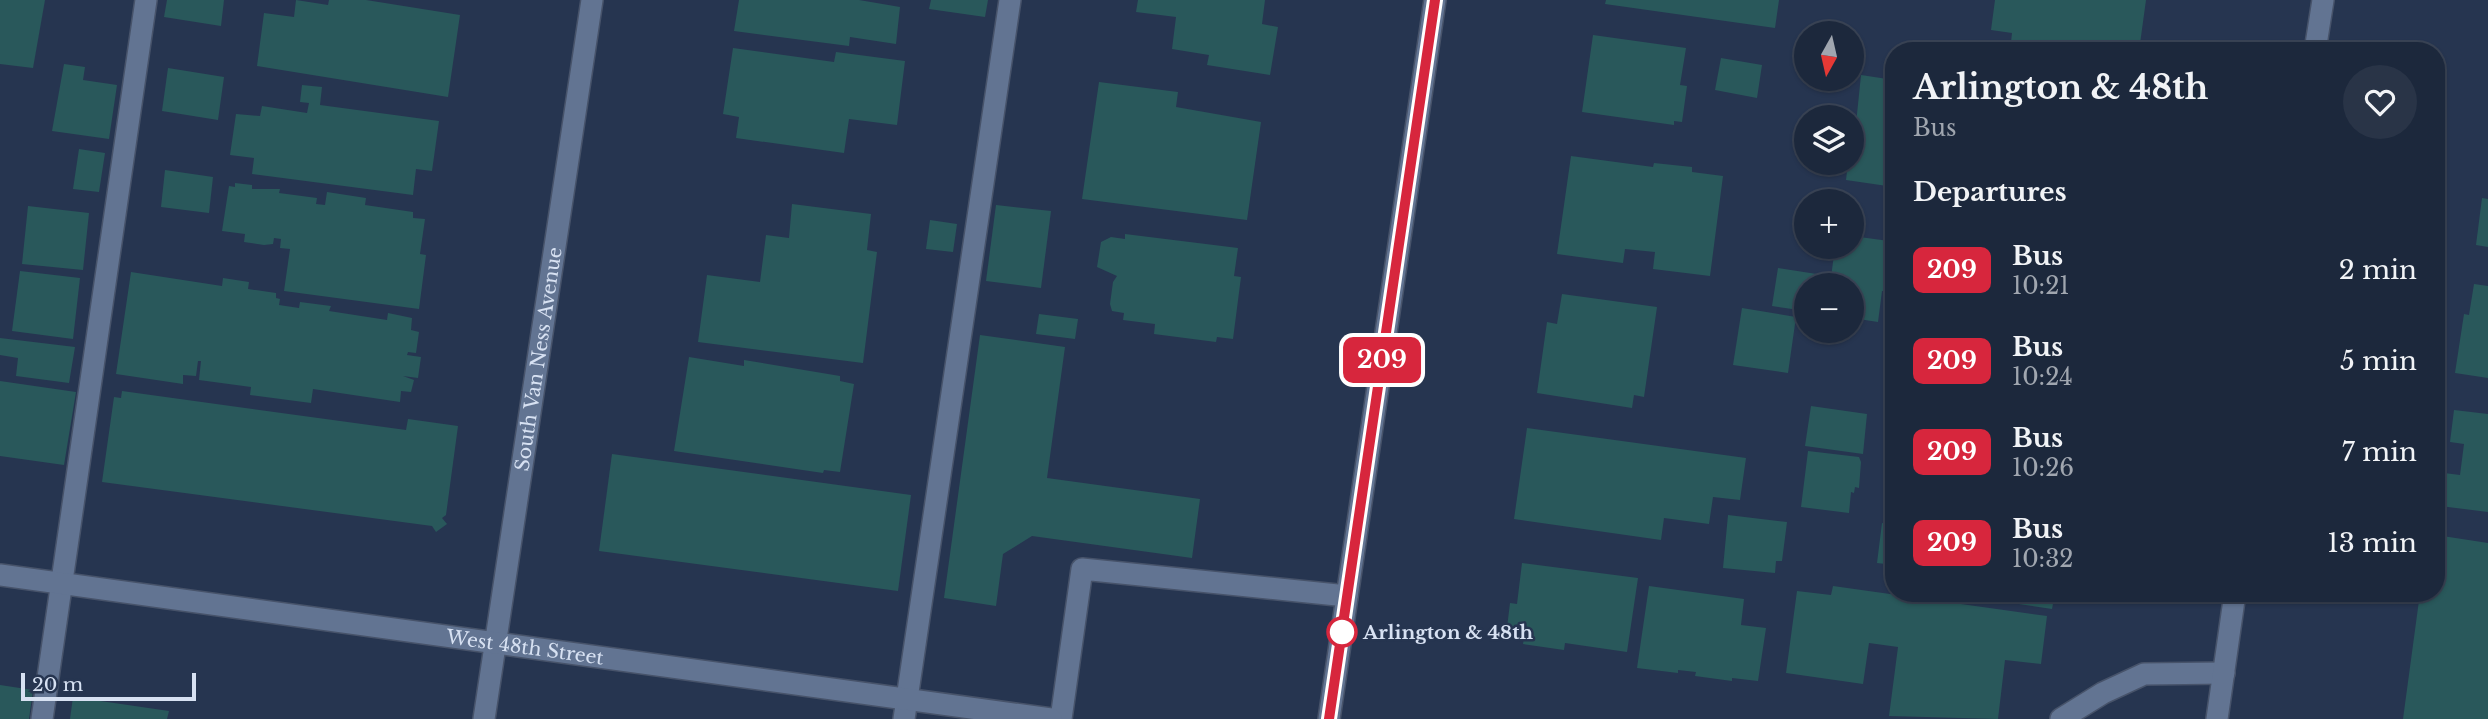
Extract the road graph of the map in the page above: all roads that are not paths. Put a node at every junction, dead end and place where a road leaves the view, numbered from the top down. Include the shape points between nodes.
1 (146, 0) edge
2 (592, 0) edge
3 (1010, 0) edge
4 (1435, 0) edge
5 (2323, 0) edge
6 (2316, 42) edge
7 (0, 575) edge
8 (62, 584) junction
9 (1347, 596) junction
10 (2234, 602) edge
11 (495, 643) junction
12 (2224, 673) junction
13 (905, 709) edge
14 (42, 719) edge
15 (484, 719) edge
16 (1051, 719) edge
17 (1061, 719) edge
18 (1329, 719) edge
19 (2061, 719) edge
20 (2217, 719) edge

1 - 8 street
2 - 11 street, South Van Ness Avenue
3 - 13 street
4 - 9 street
5 - 6 street
7 - 8 street, West 48th Street
8 - 11 street, West 48th Street
8 - 14 street
9 - 17 street via 1082,569
9 - 18 street
10 - 12 street
11 - 13 street, West 48th Street
11 - 15 street, South Van Ness Avenue
12 - 19 street via 2144,674
12 - 20 street
13 - 16 street, West 48th Street

